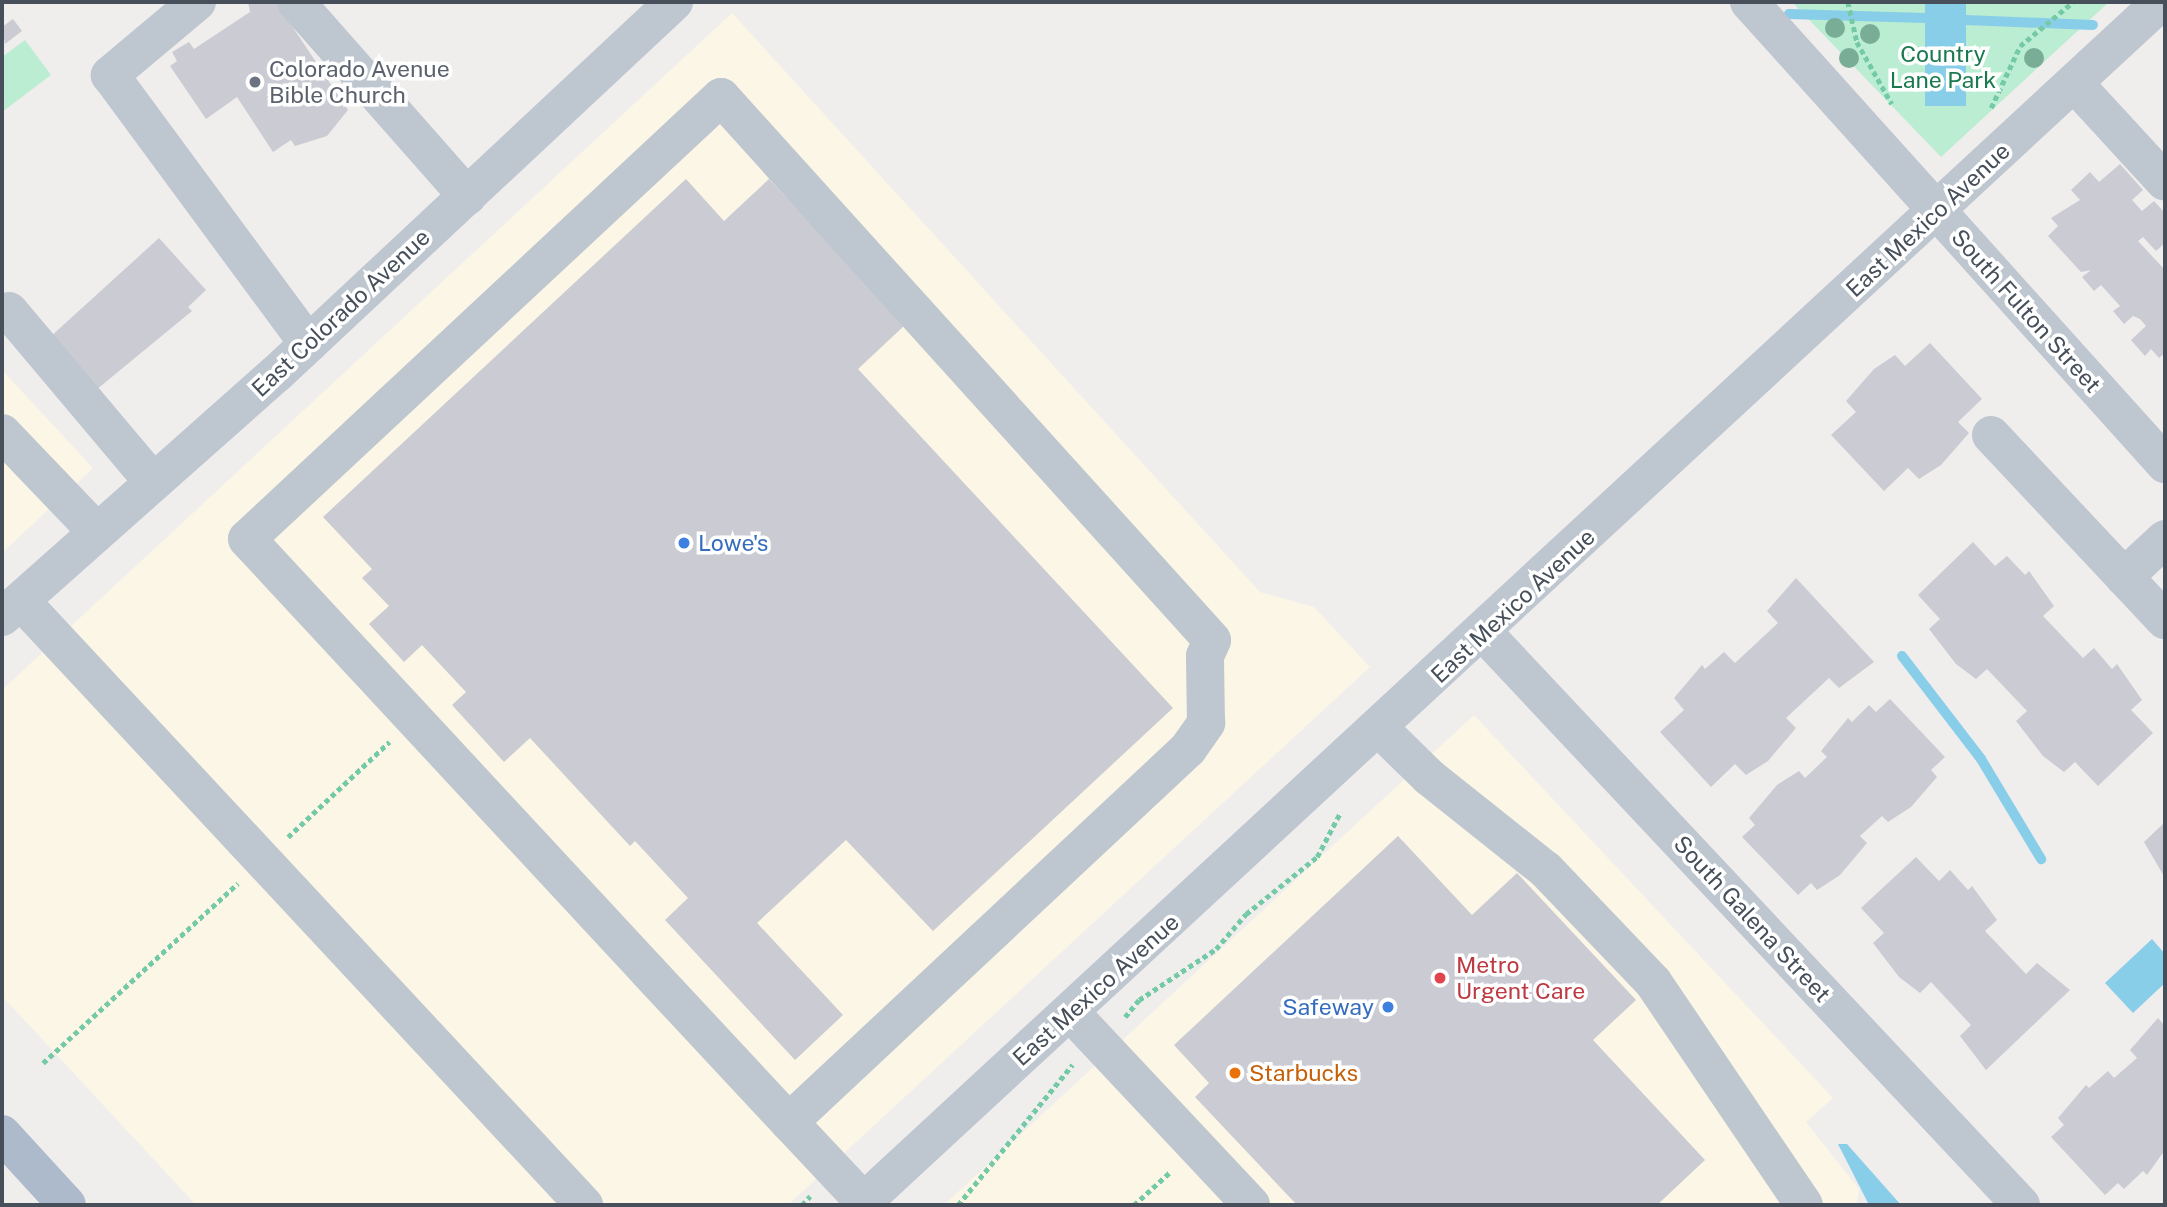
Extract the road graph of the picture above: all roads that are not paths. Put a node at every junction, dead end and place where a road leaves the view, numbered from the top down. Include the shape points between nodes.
1 (197, 2) edge
2 (296, 2) edge
3 (674, 2) edge
4 (1749, 2) edge
5 (2161, 2) edge
6 (2074, 83) junction
7 (2165, 182) edge
8 (467, 196) junction
9 (1937, 212) junction
10 (9, 311) dead end
11 (308, 344) junction
12 (2, 432) edge
13 (1991, 435) dead end
14 (2165, 464) edge
15 (153, 482) junction
16 (96, 531) junction
17 (2165, 539) edge
18 (2124, 577) junction
19 (11, 609) edge
20 (2165, 621) edge
21 (1483, 632) junction
22 (1380, 729) junction
23 (1071, 1013) junction
24 (789, 1122) junction
25 (2, 1134) edge
26 (57, 1201) edge
27 (862, 1203) edge
28 (584, 1205) edge
29 (1251, 1205) edge
30 (1804, 1205) edge
31 (2021, 1205) edge

1 - 11 street via 110,75
2 - 8 street
3 - 8 street, East Colorado Avenue
4 - 9 street, South Fulton Street
5 - 6 street, East Mexico Avenue
6 - 7 street
6 - 9 street, East Mexico Avenue
8 - 11 street, East Colorado Avenue
9 - 14 street, South Fulton Street
9 - 21 street, East Mexico Avenue
10 - 15 street
11 - 15 street, East Colorado Avenue
12 - 16 street
13 - 18 street
15 - 16 street, East Colorado Avenue
16 - 19 street, East Colorado Avenue
17 - 18 street
18 - 20 street
19 - 28 street via 263,860
21 - 22 street, East Mexico Avenue
21 - 31 street, South Galena Street
22 - 23 street, East Mexico Avenue
22 - 30 street via 1429,777 1546,870 1653,982
23 - 27 street, East Mexico Avenue
23 - 29 street
24 - 24 street via 1188,749 1206,723 1205,656 1212,640 720,97 247,539
24 - 27 street
25 - 26 main road

